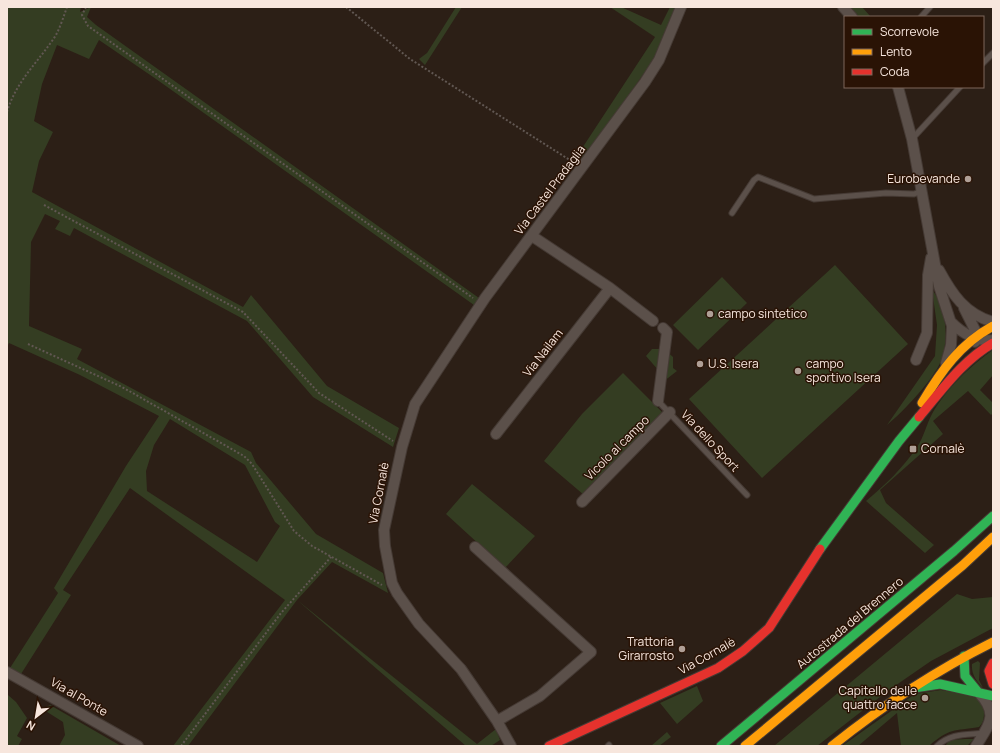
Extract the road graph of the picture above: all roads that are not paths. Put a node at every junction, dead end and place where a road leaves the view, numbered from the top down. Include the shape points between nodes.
1 (681, 7) edge
2 (843, 7) edge
3 (930, 7) edge
4 (851, 16) edge
5 (922, 16) edge
6 (993, 53) edge
7 (984, 62) edge
8 (898, 88) edge
9 (959, 88) edge
10 (912, 139) junction
11 (922, 191) junction
12 (732, 214) dead end
13 (532, 236) junction
14 (932, 252) junction
15 (610, 288) junction
16 (962, 305) junction
17 (653, 321) dead end
18 (951, 322) junction
19 (993, 322) edge
20 (993, 326) edge
21 (663, 328) dead end
22 (975, 337) junction
23 (993, 341) edge
24 (969, 358) junction
25 (916, 360) dead end
26 (944, 367) junction
27 (428, 383) joint
28 (658, 401) joint
29 (670, 412) junction
30 (496, 434) dead end
31 (899, 441) junction
32 (747, 495) dead end
33 (582, 502) dead end
34 (993, 516) edge
35 (993, 537) edge
36 (475, 547) dead end
37 (993, 642) edge
38 (964, 656) junction
39 (993, 663) edge
40 (7, 672) edge
41 (993, 684) edge
42 (906, 690) junction
43 (979, 693) junction
44 (993, 696) edge
45 (497, 721) junction
46 (988, 732) edge
47 (138, 746) edge
48 (511, 746) edge
49 (549, 746) edge
50 (721, 746) edge
51 (745, 746) edge
52 (832, 746) edge
53 (937, 746) edge
54 (977, 746) edge

1 - 13 street, Via Castel Pradaglia via 652,71
2 - 4 street
3 - 5 lane
6 - 7 lane
8 - 10 street
9 - 10 lane
10 - 11 street
11 - 12 lane via 914,194 886,193 814,198 758,177
11 - 14 street
13 - 15 street
13 - 27 street, Via Castel Pradaglia via 485,298
14 - 16 street via 945,282
14 - 18 street via 939,286
14 - 25 street via 928,275 926,333
15 - 17 street
15 - 30 street, Via Nailam
16 - 19 street via 980,318
16 - 22 street
18 - 22 street via 963,333
18 - 26 street via 953,336
20 - 22 main road
21 - 28 street via 667,332
22 - 23 street
22 - 24 street via 974,348
22 - 26 main road
23 - 24 main road
24 - 31 main road
26 - 31 main road
27 - 45 street, Via Cornalè via 415,404 407,426 384,530 392,582 419,624 461,669
28 - 29 lane, Via dello Sport
29 - 32 lane, Via dello Sport
29 - 33 street, Vicolo al campo
31 - 49 main road, Via Cornalè via 814,557 769,628 743,651 718,668
34 - 50 main road, Autostrada del Brennero via 930,572
35 - 51 main road via 963,565
36 - 45 street via 591,652 540,696
37 - 38 main road
38 - 42 main road
38 - 43 main road via 964,677
39 - 41 main road via 989,676
40 - 47 street, Via al Ponte
42 - 43 main road via 940,684
42 - 52 main road
43 - 44 main road
43 - 46 street via 986,701 991,715
45 - 48 street, Via Cornalè
46 - 53 lane via 955,736
46 - 54 street

